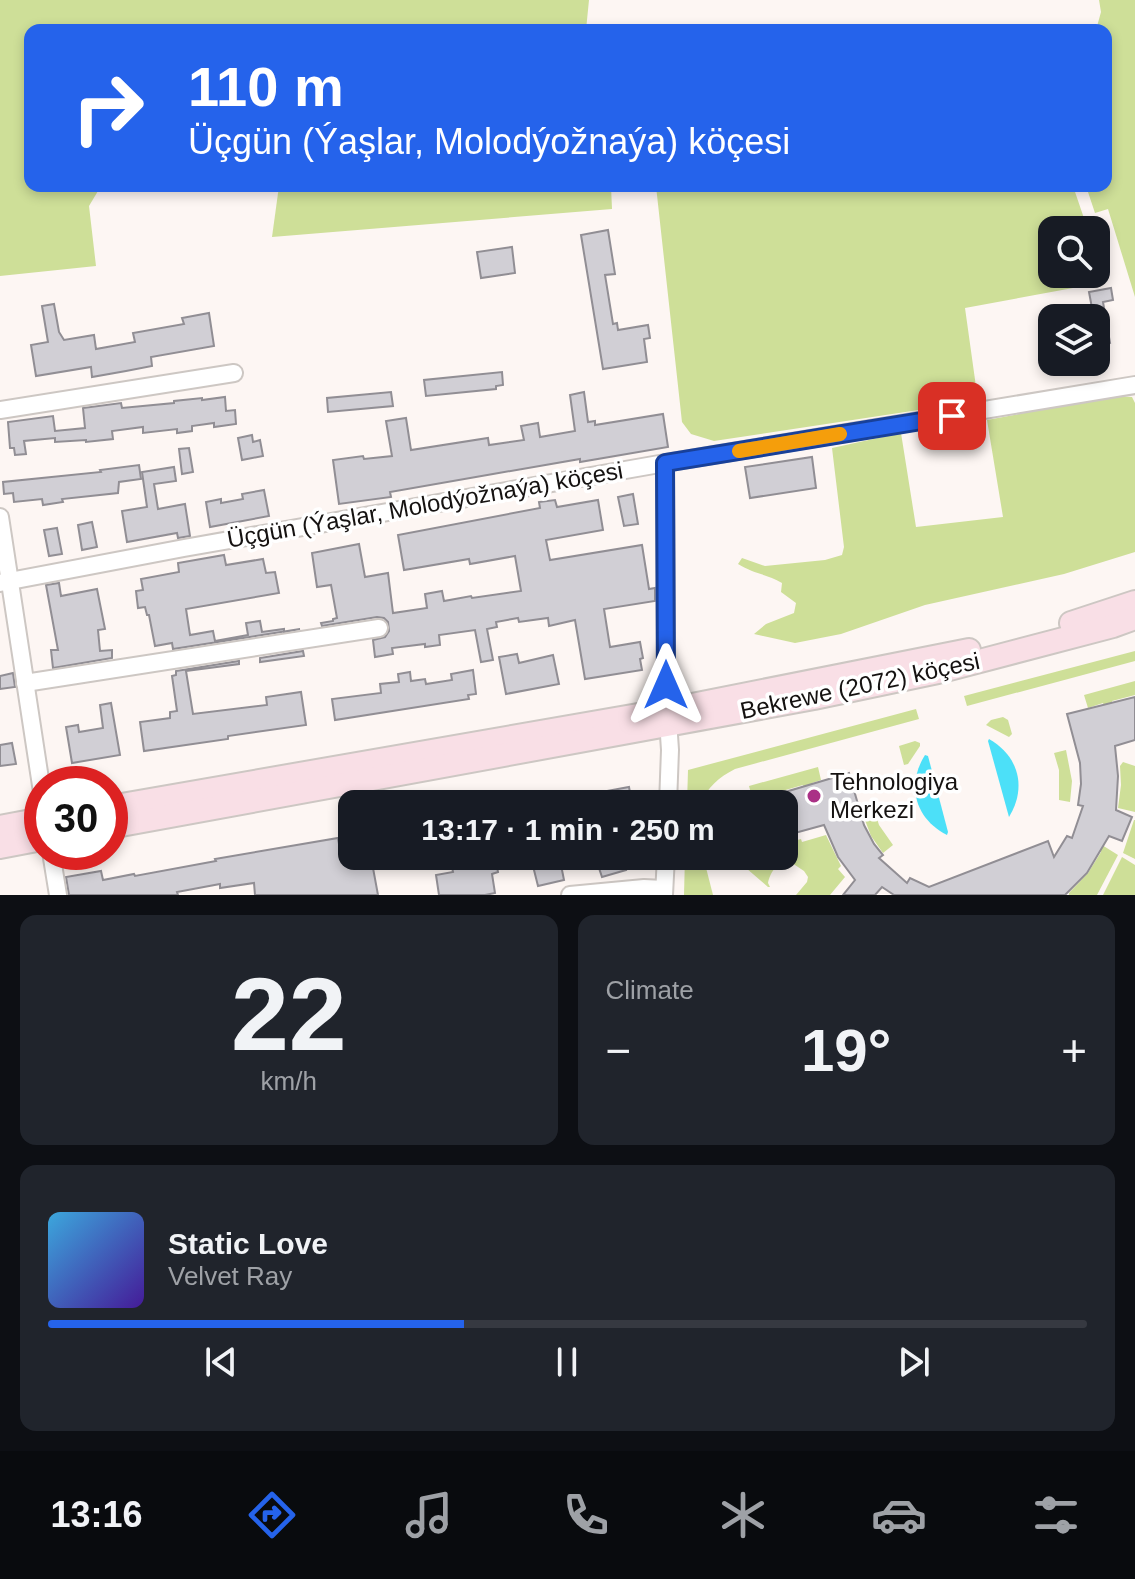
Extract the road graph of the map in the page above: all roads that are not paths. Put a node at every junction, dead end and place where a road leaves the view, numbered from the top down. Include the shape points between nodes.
1 (234, 373) dead end
2 (1135, 385) edge
3 (0, 410) edge
4 (665, 463) junction
5 (0, 517) edge
6 (4, 582) edge
7 (1135, 602) edge
8 (1135, 618) edge
9 (379, 628) dead end
10 (25, 683) junction
11 (668, 718) junction
12 (38, 766) edge
13 (669, 790) edge
14 (128, 804) edge
15 (24, 822) edge
16 (128, 823) edge
17 (0, 827) edge
18 (24, 842) edge
19 (0, 847) edge
20 (54, 870) edge
21 (665, 870) edge
22 (664, 892) edge
23 (58, 895) edge
24 (570, 895) edge

1 - 3 street
2 - 4 street, Üçgün (Ýaşlar, Molodýožnaýa) köçesi
4 - 6 street, Üçgün (Ýaşlar, Molodýožnaýa) köçesi
4 - 11 street
5 - 6 street
6 - 10 street
7 - 11 main road, Bekrewe (2072) köçesi via 966,650
8 - 11 main road, Bekrewe (2072) köçesi via 938,672
9 - 10 street
10 - 12 street
11 - 13 street
11 - 14 main road, Bekrewe (2072) köçesi
11 - 16 main road, Bekrewe (2072) köçesi
15 - 17 main road
18 - 19 main road
20 - 23 street
21 - 22 street
22 - 24 street via 644,888

